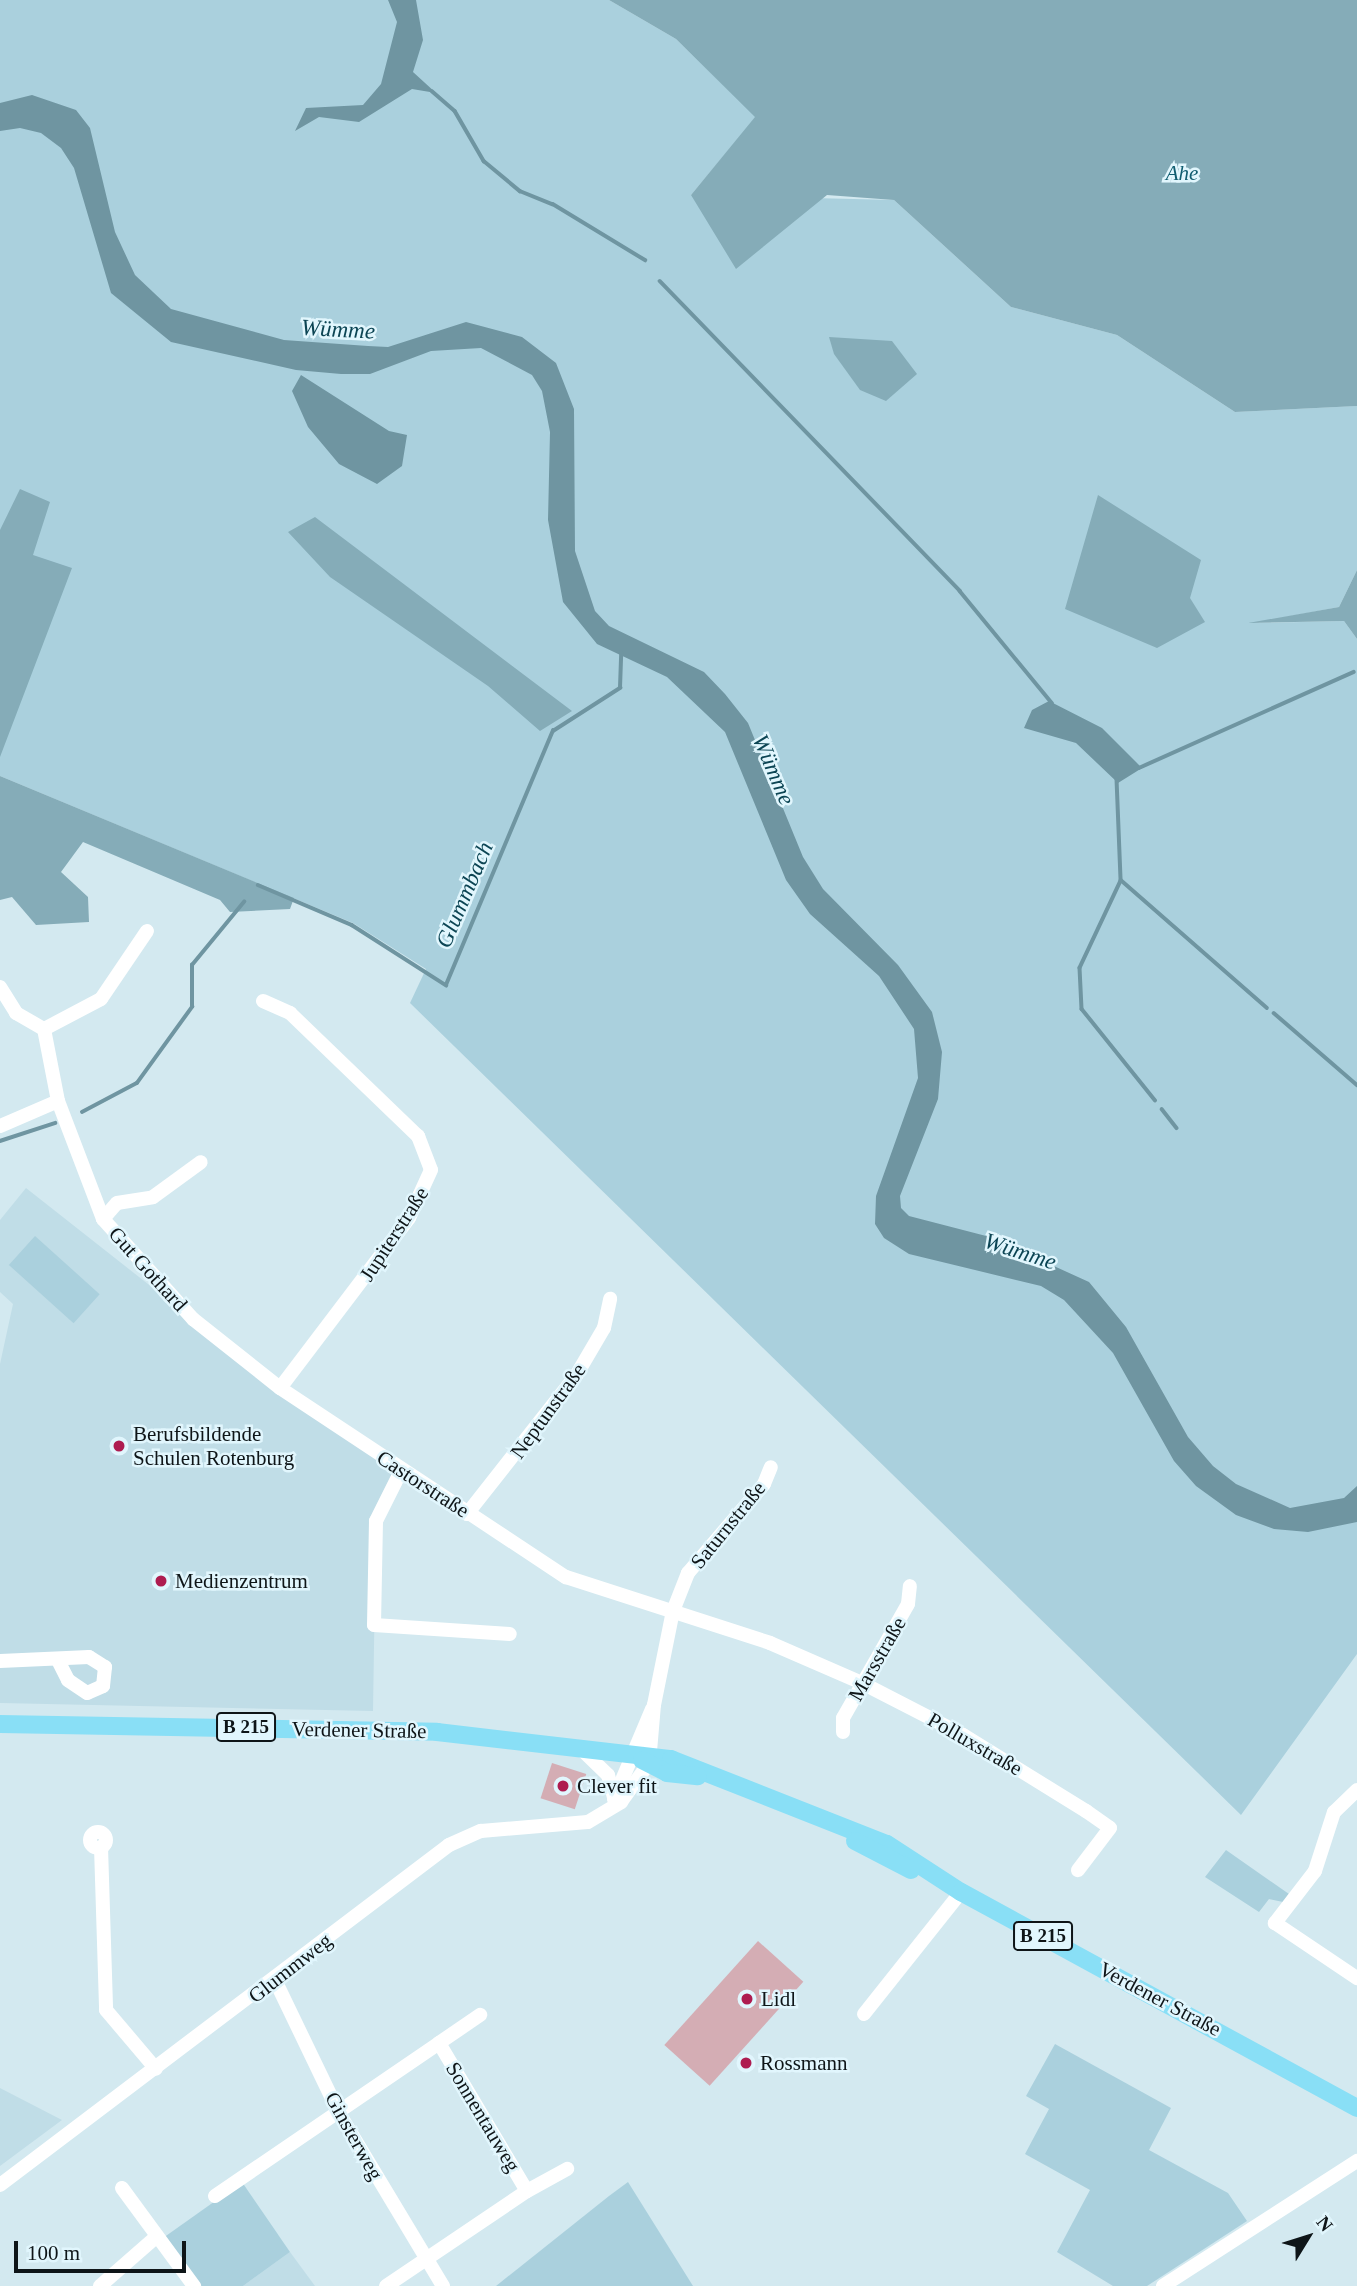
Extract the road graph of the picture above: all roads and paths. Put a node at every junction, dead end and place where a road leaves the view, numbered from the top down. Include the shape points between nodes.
1 (147, 931) dead end
2 (0, 987) edge
3 (263, 1001) dead end
4 (44, 1029) junction
5 (58, 1101) junction
6 (0, 1126) edge
7 (201, 1162) dead end
8 (103, 1219) junction
9 (610, 1299) dead end
10 (193, 1320) joint
11 (280, 1388) junction
12 (771, 1467) dead end
13 (401, 1471) junction
14 (467, 1514) junction
15 (910, 1586) dead end
16 (673, 1611) junction
17 (510, 1634) dead end
18 (0, 1661) edge
19 (59, 1662) dead end
20 (862, 1683) junction
21 (0, 1724) edge
22 (843, 1732) dead end
23 (574, 1745) junction
24 (644, 1759) junction
25 (1357, 1790) edge
26 (614, 1799) junction
27 (604, 1814) junction
28 (101, 1847) dead end
29 (1078, 1870) dead end
30 (961, 1892) junction
31 (1357, 1978) edge
32 (275, 1980) junction
33 (864, 2014) dead end
34 (480, 2015) dead end
35 (439, 2043) junction
36 (156, 2069) junction
37 (1357, 2108) edge
38 (339, 2113) junction
39 (1357, 2161) edge
40 (568, 2169) dead end
41 (0, 2185) edge
42 (122, 2188) dead end
43 (527, 2192) junction
44 (215, 2196) dead end
45 (156, 2237) junction
46 (424, 2258) junction
47 (100, 2286) edge
48 (194, 2286) edge
49 (386, 2286) edge
50 (443, 2286) edge
51 (1163, 2286) edge

1 - 4 street via 101,999
2 - 4 street via 16,1013
3 - 11 street, Jupiterstraße via 290,1013 418,1136 430,1170 409,1217
4 - 5 street, Gut Gothard
5 - 6 street
5 - 8 street, Gut Gothard
7 - 8 street, Gut Gothard via 153,1197 117,1203
8 - 10 street, Gut Gothard
9 - 14 street, Neptunstraße via 604,1328 577,1374
10 - 11 street, Castorstraße
11 - 13 street, Castorstraße
12 - 16 street, Saturnstraße via 764,1484 712,1539
13 - 14 street, Castorstraße
13 - 17 street via 376,1521 374,1625
14 - 16 street, Castorstraße via 587,1588
15 - 20 street, Marsstraße via 908,1604
16 - 20 street, Polluxstraße
16 - 24 street, Saturnstraße
18 - 19 street
20 - 22 street, Marsstraße via 844,1718
20 - 29 street, Polluxstraße via 963,1735 1110,1829
21 - 23 main road, Verdener Straße / B 215 via 373,1729
23 - 24 main road, Verdener Straße / B 215
23 - 26 street via 608,1774
24 - 26 street
24 - 27 street, Glummweg via 632,1791
24 - 30 main road, Verdener Straße / B 215 via 716,1778 835,1828 887,1844
25 - 31 street via 1334,1812 1315,1871 1275,1923
26 - 27 street
27 - 32 street, Glummweg via 577,1824 464,1836
28 - 36 street via 106,2010
30 - 33 street
30 - 37 main road, Verdener Straße / B 215
32 - 36 street, Glummweg
32 - 38 street, Ginsterweg
34 - 35 street, Sonnentauweg
35 - 38 street, Sonnentauweg
35 - 43 street, Sonnentauweg
36 - 41 street, Glummweg
38 - 44 street, Sonnentauweg
38 - 46 street, Ginsterweg
39 - 51 street
40 - 43 street, Sonnentauweg
42 - 45 street
43 - 46 street, Sonnentauweg
45 - 47 street
45 - 48 street
46 - 49 street, Sonnentauweg
46 - 50 street, Ginsterweg

